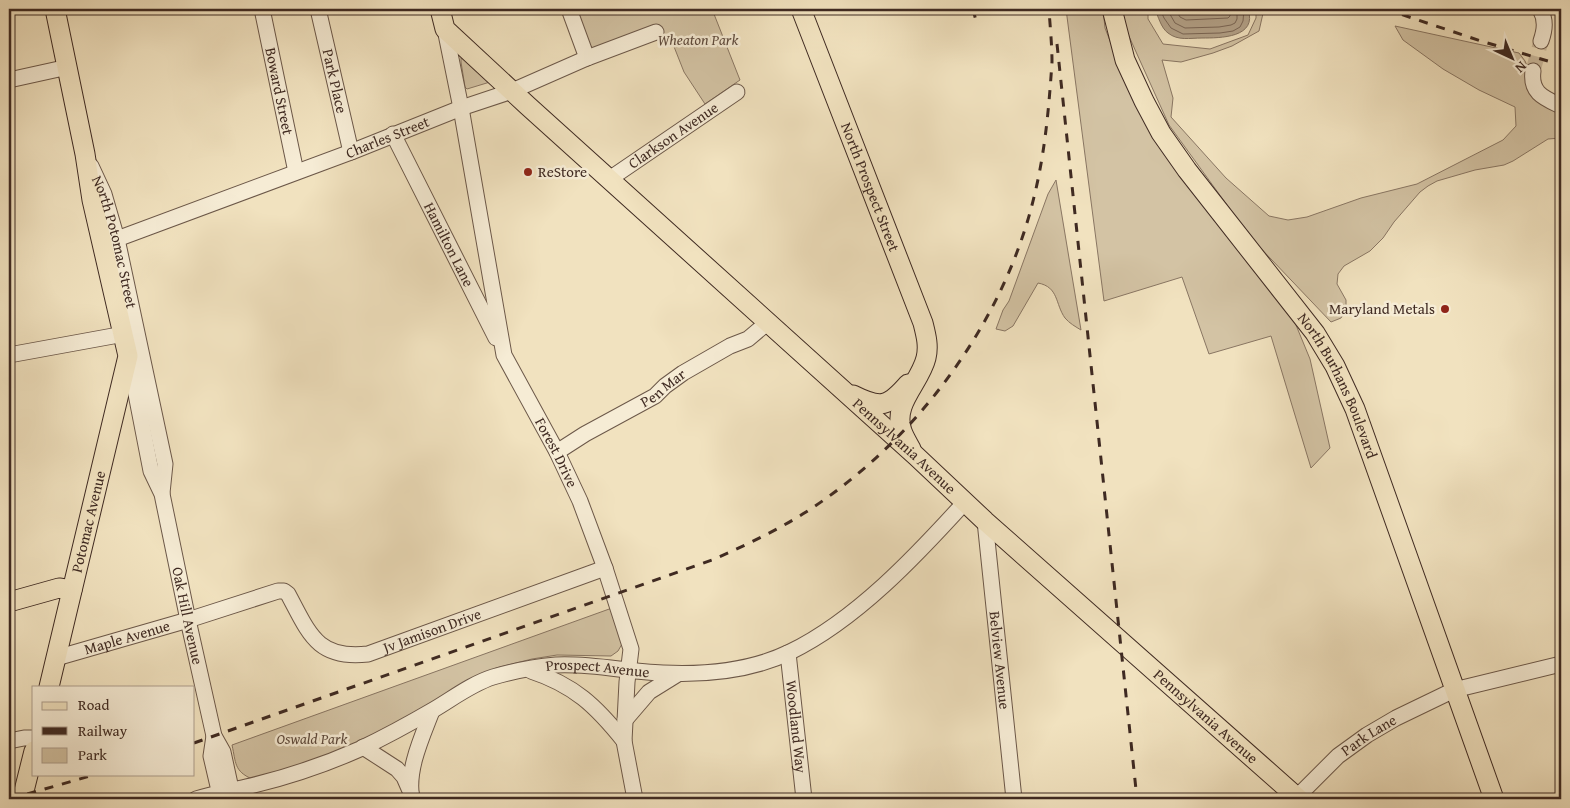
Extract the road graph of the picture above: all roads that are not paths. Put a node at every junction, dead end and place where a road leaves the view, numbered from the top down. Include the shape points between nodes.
1 (55, 9) edge
2 (262, 9) edge
3 (318, 9) edge
4 (440, 9) edge
5 (569, 9) edge
6 (801, 9) edge
7 (1112, 9) edge
8 (1540, 9) edge
9 (445, 29) junction
10 (656, 32) dead end
11 (1542, 41) tunnel mouth
12 (587, 58) junction
13 (68, 67) junction
14 (1533, 71) tunnel mouth
15 (9, 80) edge
16 (512, 91) junction
17 (737, 92) dead end
18 (1561, 106) edge
19 (461, 108) junction
20 (393, 134) junction
21 (352, 152) junction
22 (85, 154) junction
23 (296, 172) junction
24 (608, 180) junction
25 (117, 239) junction
26 (768, 323) junction
27 (130, 334) junction
28 (504, 355) junction
29 (9, 356) edge
30 (128, 356) junction
31 (923, 368) junction
32 (838, 388) junction
33 (557, 452) junction
34 (916, 456) junction
35 (162, 494) junction
36 (965, 502) junction
37 (985, 521) junction
38 (605, 568) junction
39 (72, 590) junction
40 (284, 591) joint
41 (9, 602) edge
42 (188, 620) junction
43 (788, 653) junction
44 (56, 658) junction
45 (1561, 664) edge
46 (525, 669) junction
47 (628, 670) junction
48 (678, 674) junction
49 (49, 686) edge
50 (1454, 690) junction
51 (432, 711) junction
52 (625, 720) junction
53 (32, 738) edge
54 (9, 741) edge
55 (624, 741) junction
56 (363, 747) junction
57 (32, 759) edge
58 (226, 795) edge
59 (412, 797) edge
60 (22, 799) edge
61 (196, 799) edge
62 (635, 799) edge
63 (804, 799) edge
64 (1014, 799) edge
65 (1297, 799) edge
66 (1494, 799) edge

1 - 13 main road, North Potomac Street
2 - 23 street, Boward Street
3 - 21 street, Park Place
4 - 9 main road
5 - 12 street
6 - 31 main road, North Prospect Street via 923,324 928,348
7 - 50 main road, North Burhans Boulevard via 1125,60 1161,133 1315,333 1335,366 1355,408
8 - 11 street via 1545,24
9 - 16 main road, Pennsylvania Avenue
9 - 19 street, Forest Drive
10 - 12 street, Charles Street
12 - 16 street, Charles Street
13 - 15 street
13 - 22 main road, North Potomac Street
14 - 18 street via 1534,88 1541,96
16 - 19 street, Charles Street
16 - 24 main road, Pennsylvania Avenue
17 - 24 street, Clarkson Avenue
19 - 20 street, Charles Street
19 - 28 street, Forest Drive
20 - 21 street, Charles Street
20 - 28 street, Hamilton Lane
21 - 23 street, Charles Street
22 - 25 street, North Potomac Street via 104,194
22 - 27 main road, North Potomac Street via 92,200
23 - 25 street, Charles Street
24 - 26 main road, Pennsylvania Avenue
25 - 27 street, North Potomac Street
26 - 32 main road, Pennsylvania Avenue
26 - 33 street, Pen Mar via 748,340 730,346 683,373 655,396
27 - 29 street
27 - 30 main road, Oak Hill Avenue
27 - 35 street, Oak Hill Avenue via 165,464
28 - 33 street, Forest Drive
30 - 35 street, Oak Hill Avenue via 151,471
30 - 39 main road, Potomac Avenue
31 - 32 main road via 888,402 874,404
31 - 34 main road via 904,402 900,424
32 - 34 main road, Pennsylvania Avenue
33 - 38 street, Forest Drive via 580,501
34 - 36 main road, Pennsylvania Avenue
35 - 42 street, Oak Hill Avenue
36 - 37 main road, Pennsylvania Avenue
36 - 43 street, Prospect Avenue via 901,570 870,597 837,624
37 - 64 street, Belview Avenue
37 - 65 main road, Pennsylvania Avenue
38 - 40 street, Jv Jamison Drive via 368,654 351,656 329,650 314,640
38 - 47 street, Forest Drive via 631,649
39 - 41 main road via 59,588
39 - 44 main road, Potomac Avenue
40 - 42 street, Maple Avenue
42 - 44 street, Maple Avenue
42 - 58 street, Oak Hill Avenue via 214,736 224,752
43 - 48 street, Prospect Avenue via 739,668
43 - 63 street, Woodland Way
44 - 49 main road, Potomac Avenue
45 - 50 street, Park Lane
46 - 47 street, Prospect Avenue via 557,665
46 - 51 street, Prospect Avenue via 474,685
46 - 55 street via 568,686 605,717
47 - 48 street, Prospect Avenue
47 - 52 street, Forest Drive
48 - 52 street via 648,692
50 - 65 street, Park Lane via 1367,735 1338,756
50 - 66 main road, North Burhans Boulevard
51 - 56 street, Prospect Avenue
51 - 59 street via 413,768
52 - 55 street, Forest Drive
53 - 54 street
55 - 62 street, Forest Drive
56 - 58 street, Prospect Avenue via 326,763
56 - 59 street via 397,769
57 - 60 main road
58 - 61 street, Prospect Avenue

